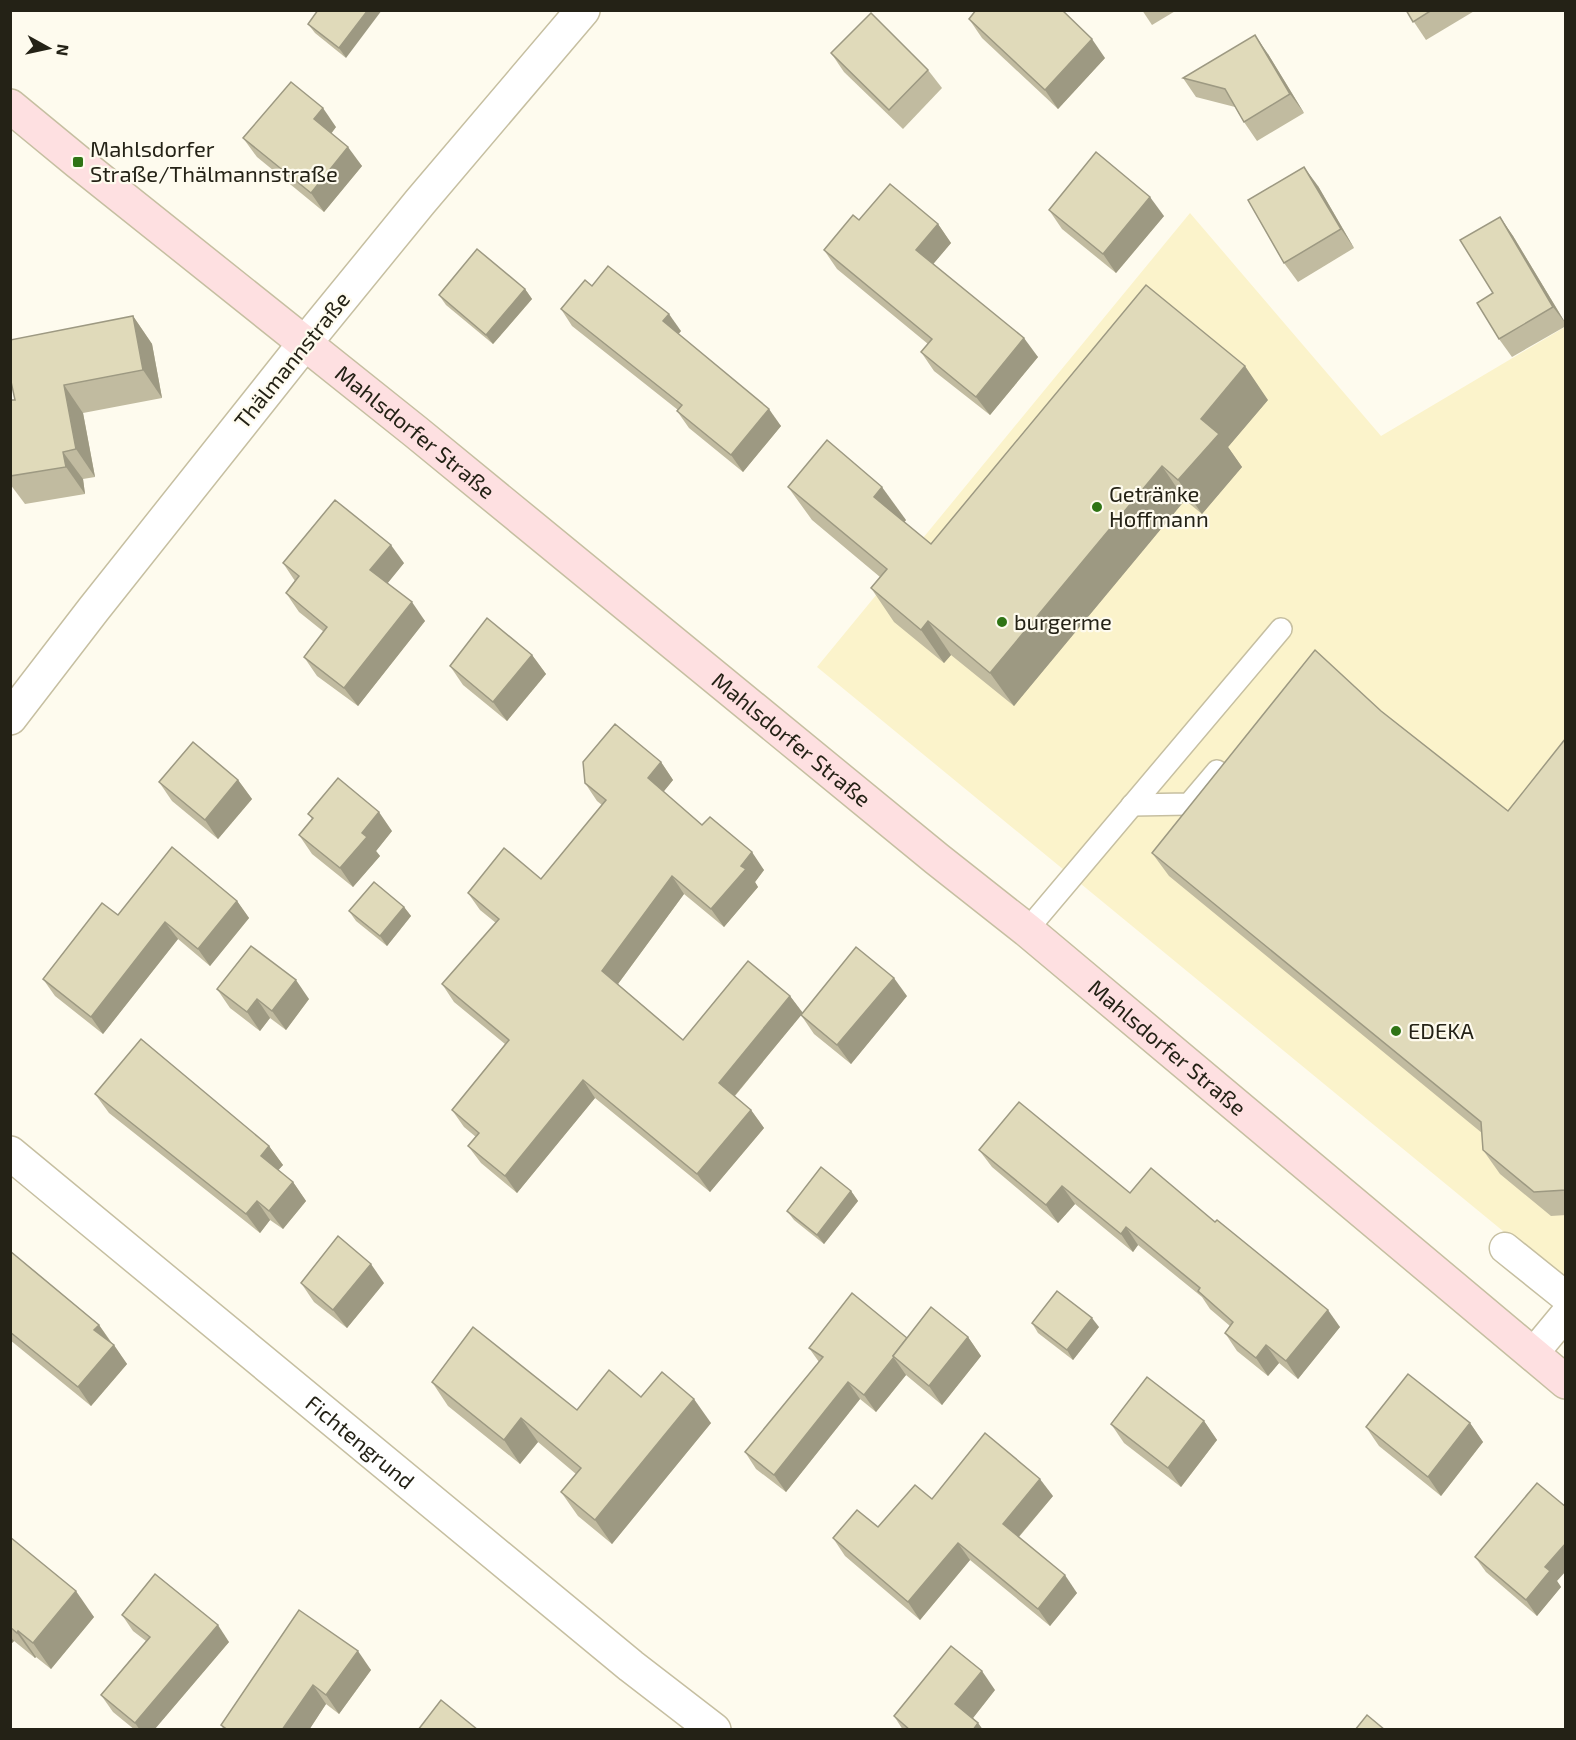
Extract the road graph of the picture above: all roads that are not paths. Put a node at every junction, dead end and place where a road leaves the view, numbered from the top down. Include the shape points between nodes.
1 (583, 10) edge
2 (10, 106) edge
3 (305, 342) junction
4 (1281, 629) dead end
5 (10, 718) edge
6 (1217, 771) edge
7 (1132, 805) junction
8 (1027, 930) junction
9 (10, 1153) edge
10 (1505, 1248) dead end
11 (1566, 1297) edge
12 (1566, 1314) edge
13 (1532, 1355) junction
14 (1566, 1383) edge
15 (714, 1730) edge

1 - 3 street, Thälmannstraße
2 - 3 main road, Mahlsdorfer Straße
3 - 5 street, Thälmannstraße
3 - 8 main road, Mahlsdorfer Straße
4 - 7 lane
6 - 7 lane via 1189,804
7 - 8 lane
8 - 13 main road, Mahlsdorfer Straße
9 - 15 street, Fichtengrund
10 - 11 street
12 - 13 street
13 - 14 main road, Mahlsdorfer Straße

